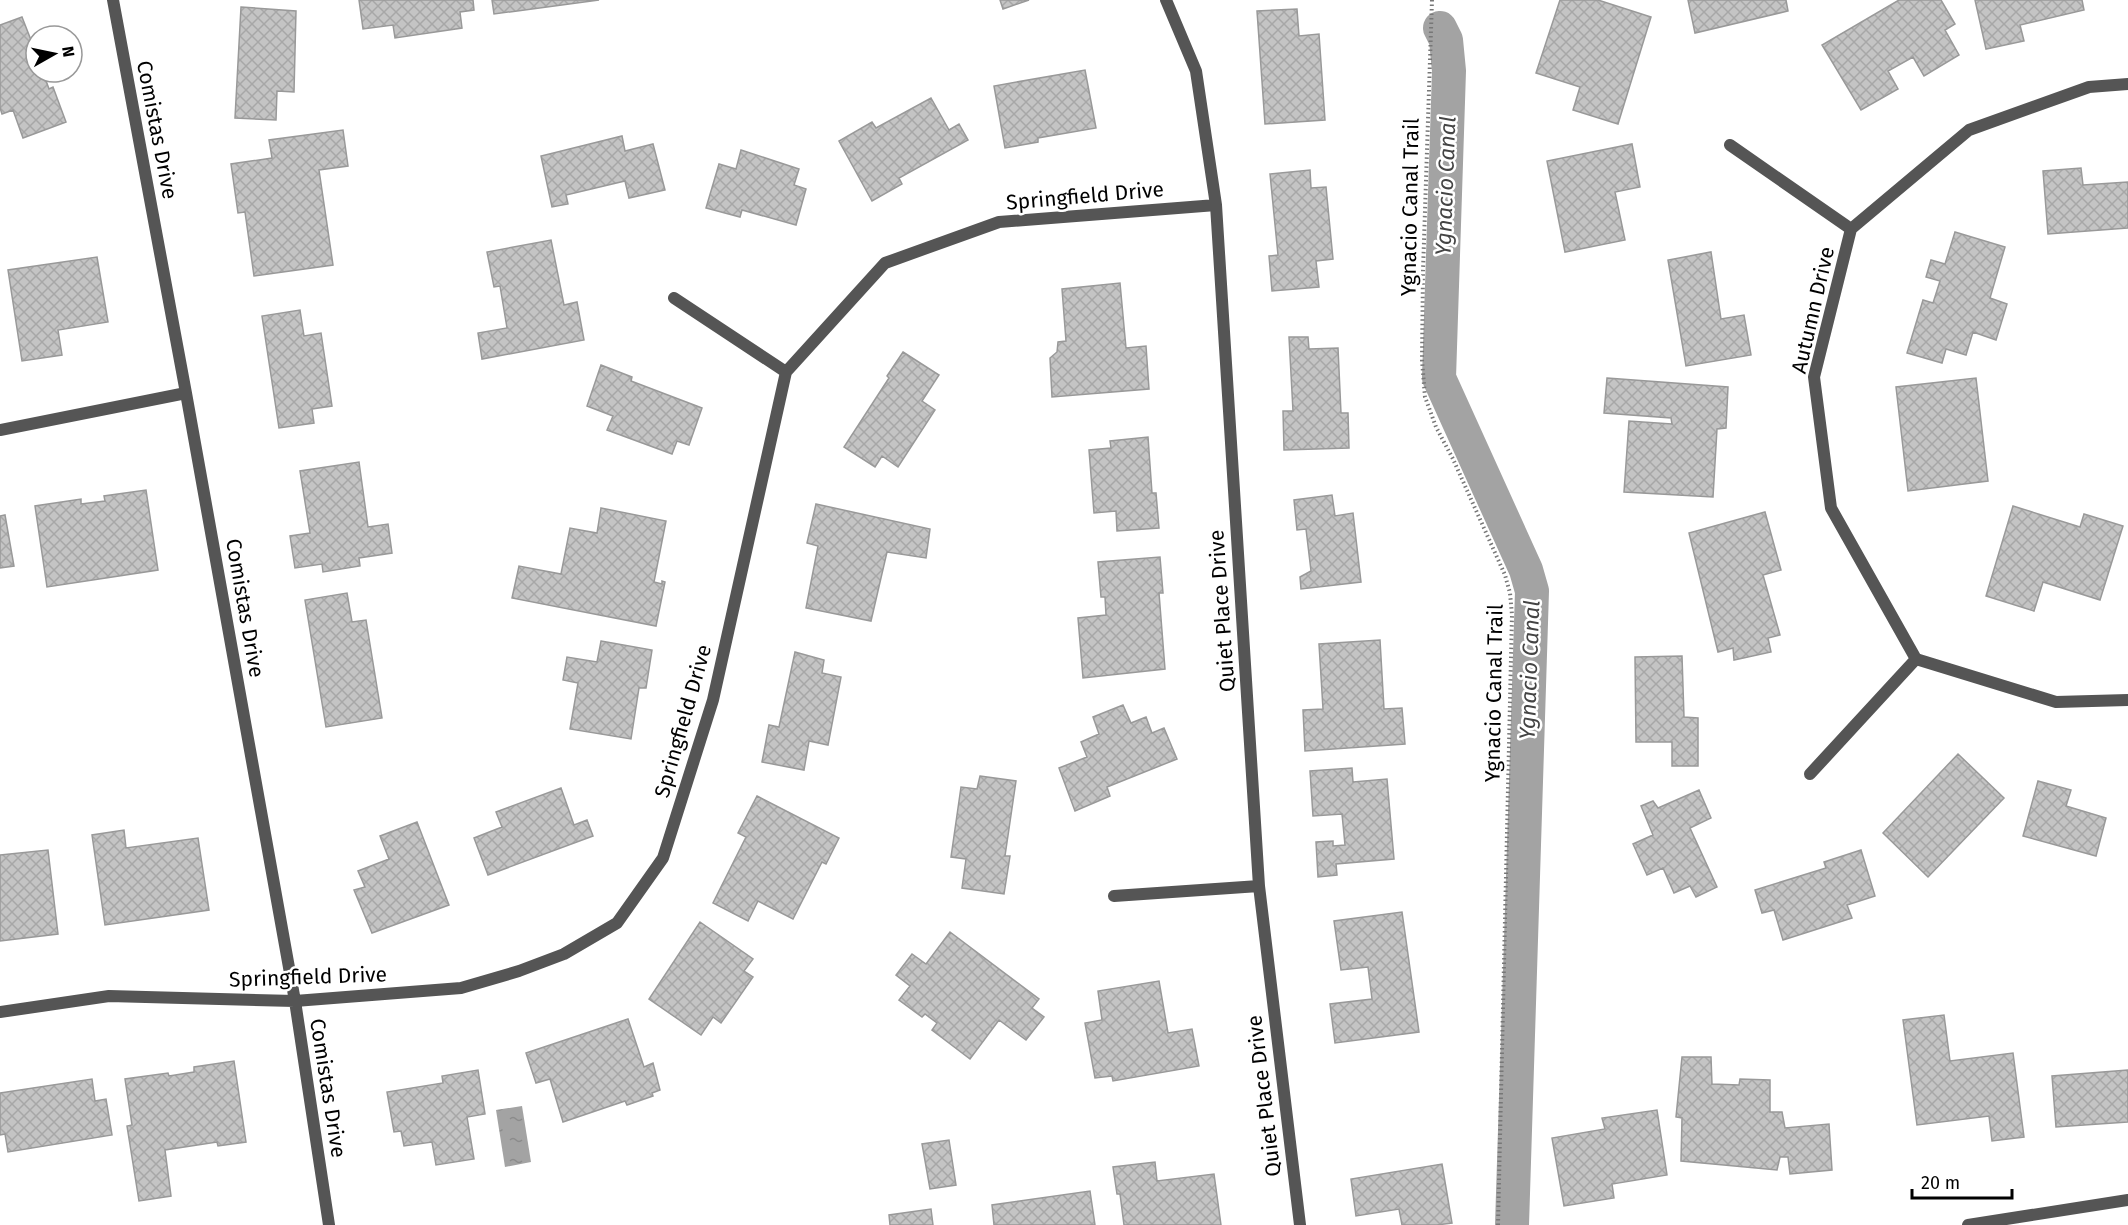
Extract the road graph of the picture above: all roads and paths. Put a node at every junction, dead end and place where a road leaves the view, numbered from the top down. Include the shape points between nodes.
1 (113, 0) edge
2 (1166, 0) edge
3 (1432, 0) edge
4 (2128, 84) edge
5 (1730, 145) dead end
6 (1216, 206) junction
7 (1851, 229) junction
8 (674, 298) dead end
9 (786, 372) junction
10 (186, 393) junction
11 (0, 430) edge
12 (1916, 659) junction
13 (2128, 700) edge
14 (1810, 774) dead end
15 (1259, 886) junction
16 (1114, 897) dead end
17 (295, 1001) junction
18 (0, 1012) edge
19 (2128, 1200) edge
20 (329, 1225) edge
21 (1300, 1225) edge
22 (1498, 1225) edge
23 (1968, 1225) edge

1 - 10 street, Comistas Drive
2 - 6 street, Quiet Place Drive via 1196,71
3 - 22 path, Ygnacio Canal Trail via 1422,271 1425,397 1505,575 1512,615
4 - 7 street, Autumn Drive via 2089,87 1969,130
5 - 7 street
6 - 9 street, Springfield Drive via 999,222 885,263
6 - 15 street, Quiet Place Drive
7 - 12 street, Autumn Drive via 1814,377 1831,508
8 - 9 street
9 - 17 street, Springfield Drive via 713,700 663,858 617,923 564,954 460,988
10 - 11 street
10 - 17 street, Comistas Drive
12 - 13 street via 2056,702
12 - 14 street
15 - 16 street
15 - 21 street, Quiet Place Drive
17 - 18 street, Springfield Drive via 109,996
17 - 20 street, Comistas Drive
19 - 23 street

